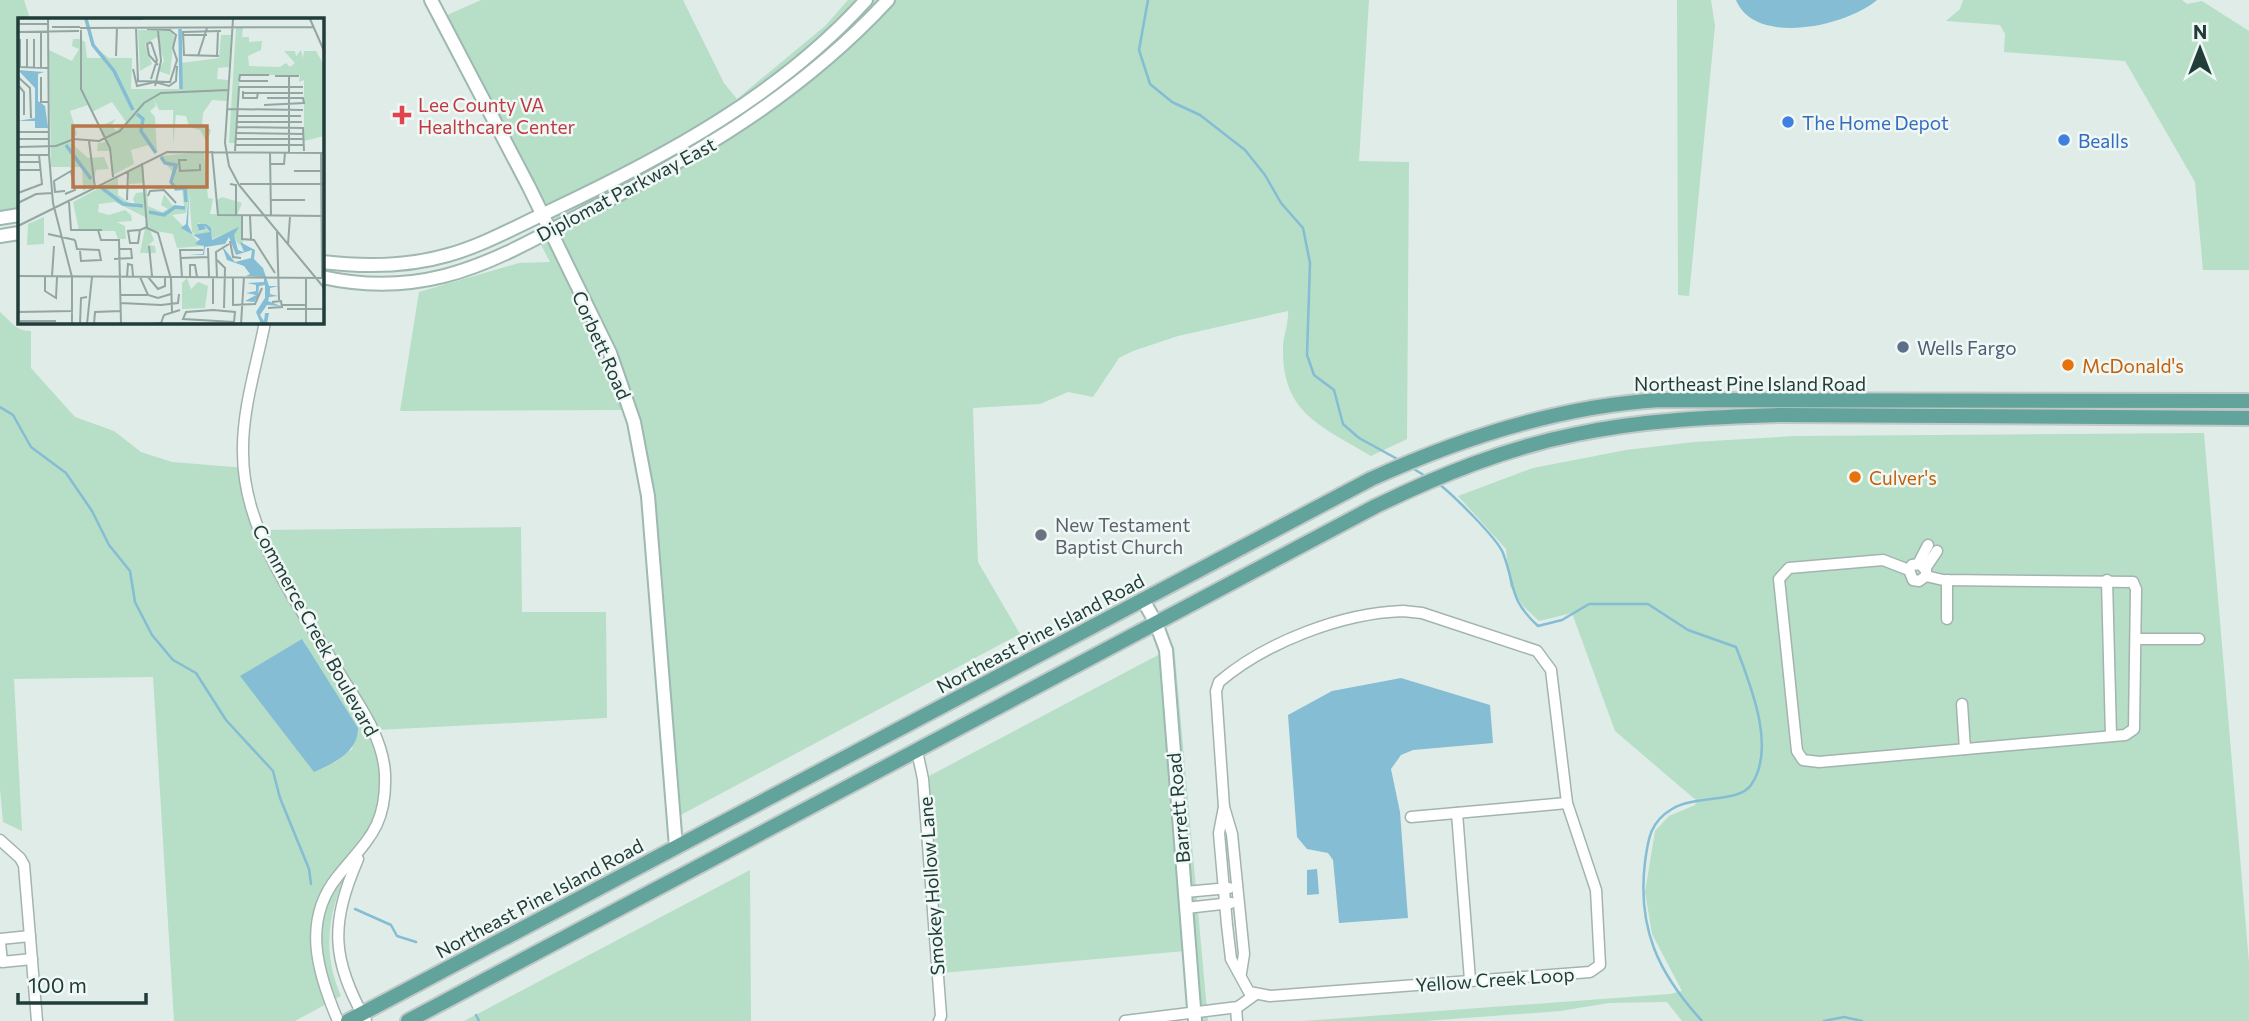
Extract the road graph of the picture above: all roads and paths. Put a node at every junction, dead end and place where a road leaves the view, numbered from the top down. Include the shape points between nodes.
1 (431, 0) edge
2 (866, 0) edge
3 (888, 0) edge
4 (747, 102) junction
5 (755, 116) junction
6 (18, 215) edge
7 (542, 215) junction
8 (0, 218) edge
9 (550, 231) junction
10 (18, 233) edge
11 (0, 236) edge
12 (324, 262) edge
13 (324, 277) edge
14 (265, 324) edge
15 (2249, 401) edge
16 (1846, 402) junction
17 (1723, 417) junction
18 (2249, 418) edge
19 (1933, 548) dead end
20 (1919, 570) junction
21 (1947, 580) junction
22 (2108, 580) junction
23 (1143, 600) junction
24 (1947, 619) dead end
25 (1156, 623) junction
26 (2138, 639) junction
27 (2199, 639) dead end
28 (1962, 704) dead end
29 (2111, 736) junction
30 (1965, 749) junction
31 (918, 751) junction
32 (1567, 803) junction
33 (1223, 807) junction
34 (1457, 813) junction
35 (1411, 817) dead end
36 (0, 840) edge
37 (676, 847) junction
38 (1221, 848) junction
39 (1233, 848) junction
40 (361, 852) junction
41 (1237, 887) junction
42 (1224, 888) junction
43 (1185, 892) junction
44 (1237, 902) junction
45 (1226, 903) junction
46 (1186, 908) junction
47 (316, 934) junction
48 (337, 934) junction
49 (30, 936) junction
50 (1242, 940) junction
51 (0, 941) edge
52 (1229, 941) junction
53 (32, 959) junction
54 (1241, 973) junction
55 (1470, 980) junction
56 (1256, 995) junction
57 (1236, 1007) junction
58 (364, 1017) edge
59 (1195, 1017) edge
60 (37, 1021) edge
61 (338, 1021) edge
62 (348, 1021) edge
63 (408, 1021) edge
64 (939, 1021) edge
65 (1125, 1021) edge
66 (1237, 1021) edge

1 - 7 main road, Corbett Road
2 - 4 main road, Diplomat Parkway East via 808,57
3 - 5 main road, Diplomat Parkway East via 822,65
4 - 5 main road
4 - 7 main road, Diplomat Parkway East via 637,167
5 - 9 main road, Diplomat Parkway East
6 - 8 main road
7 - 9 main road, Corbett Road
7 - 12 main road, Diplomat Parkway East via 480,244 433,259 371,266
9 - 13 main road, Diplomat Parkway East via 441,277 370,284
9 - 37 main road, Corbett Road via 610,353 639,441 648,496
10 - 11 main road
14 - 40 street, Commerce Creek Boulevard via 244,434 246,492 265,546 378,742 384,762 384,795 376,827
15 - 16 main road, Northeast Pine Island Road
16 - 17 main road via 1835,411
16 - 23 main road, Northeast Pine Island Road via 1630,402 1559,415 1395,468
17 - 18 main road, Northeast Pine Island Road
17 - 25 main road, Northeast Pine Island Road via 1577,434 1446,473
19 - 20 street
20 - 21 street
20 - 30 street via 1883,560 1789,568 1781,574 1798,757 1809,762
21 - 22 street
21 - 24 street
22 - 26 street via 2135,585
22 - 29 street
23 - 25 main road, Barrett Road
23 - 37 main road, Northeast Pine Island Road
25 - 31 main road, Northeast Pine Island Road
25 - 43 main road, Barrett Road via 1166,650
26 - 27 street
26 - 29 street via 2136,722 2130,733
28 - 30 street
29 - 30 street
31 - 63 main road, Northeast Pine Island Road
31 - 64 street, Smokey Hollow Lane
32 - 33 street, Yellow Creek Loop via 1555,687 1545,659 1537,651 1422,613 1403,611 1378,612 1301,633 1219,682
32 - 34 street
32 - 55 street, Yellow Creek Loop via 1596,890 1600,965 1590,972
33 - 38 street
33 - 39 street
34 - 35 street
34 - 55 street
36 - 49 street via 24,866
37 - 58 main road, Northeast Pine Island Road
38 - 39 street
38 - 42 street
39 - 41 street
40 - 47 street, Commerce Creek Boulevard via 331,885
40 - 48 street, Commerce Creek Boulevard via 341,901
41 - 42 street
41 - 44 street
42 - 43 street
42 - 45 street
43 - 46 main road, Barrett Road
44 - 45 street
44 - 50 street
45 - 46 street
45 - 52 street
46 - 59 main road, Barrett Road
47 - 48 street
47 - 61 street, Commerce Creek Boulevard via 319,974
48 - 58 street, Commerce Creek Boulevard via 342,973
49 - 51 street
49 - 53 street
50 - 52 street
50 - 54 street
51 - 53 street via 2,962
52 - 54 street via 1231,959
53 - 60 street
54 - 56 street via 1249,992
55 - 56 street, Yellow Creek Loop
56 - 57 street
57 - 59 street
57 - 66 street
58 - 62 main road, Northeast Pine Island Road
59 - 65 street

